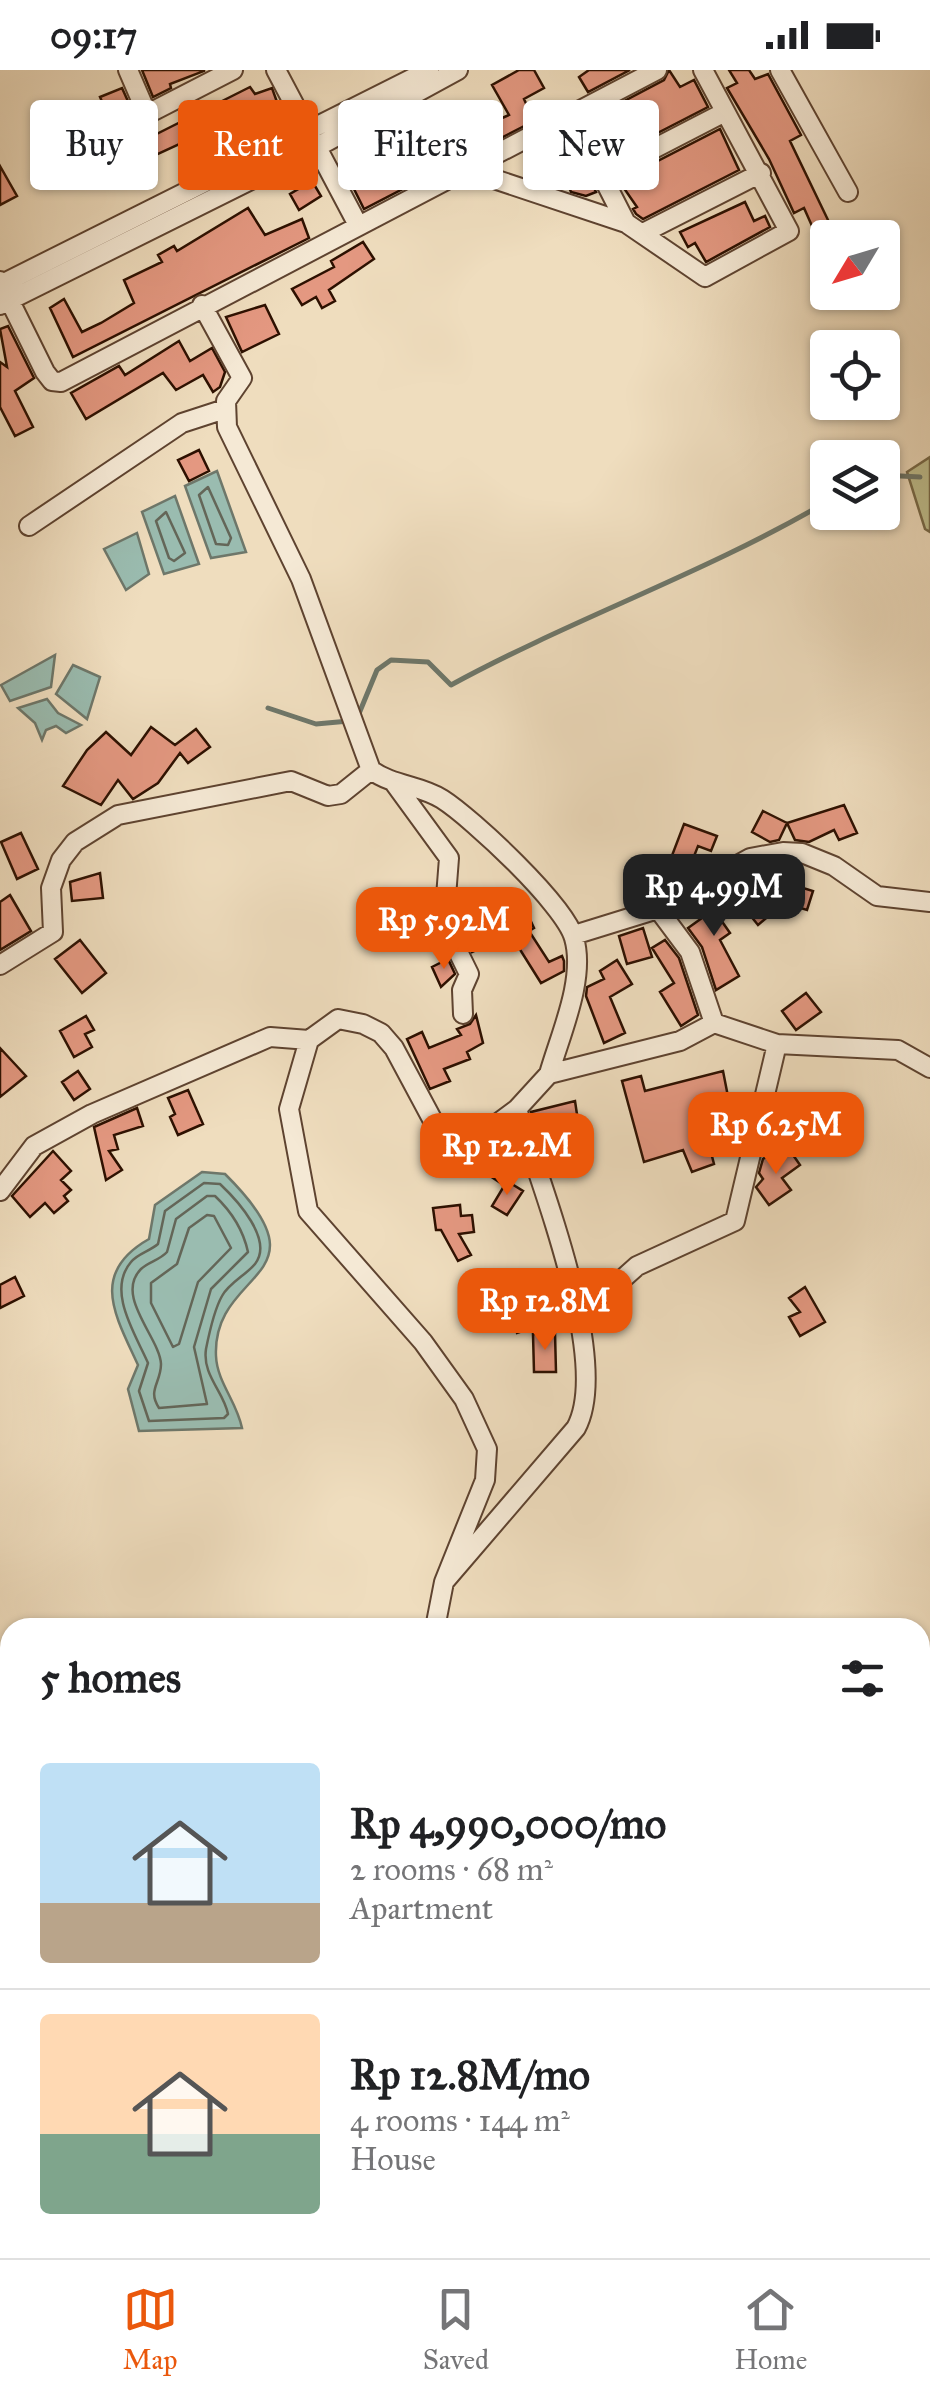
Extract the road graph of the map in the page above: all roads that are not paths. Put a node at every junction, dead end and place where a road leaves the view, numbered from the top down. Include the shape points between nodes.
1 (128, 70) edge
2 (233, 70) edge
3 (276, 70) edge
4 (429, 70) edge
5 (458, 70) edge
6 (657, 70) edge
7 (704, 70) edge
8 (780, 70) edge
9 (204, 76) edge
10 (141, 100) edge
11 (290, 100) edge
12 (600, 100) edge
13 (158, 107) edge
14 (725, 112) junction
15 (318, 136) edge
16 (318, 137) edge
17 (659, 146) edge
18 (318, 155) edge
19 (761, 173) junction
20 (503, 182) edge
21 (209, 190) edge
22 (428, 190) edge
23 (610, 190) edge
24 (848, 192) dead end
25 (626, 223) junction
26 (358, 226) junction
27 (644, 232) junction
28 (2, 291) edge
29 (202, 305) junction
30 (225, 410) junction
31 (29, 526) dead end
32 (371, 770) junction
33 (395, 784) junction
34 (930, 902) edge
35 (658, 909) junction
36 (574, 936) junction
37 (0, 965) edge
38 (463, 1014) dead end
39 (714, 1023) junction
40 (310, 1040) junction
41 (777, 1044) junction
42 (930, 1068) edge
43 (549, 1074) junction
44 (517, 1109) junction
45 (0, 1191) edge
46 (581, 1316) junction
47 (444, 1582) junction
48 (438, 1618) edge

1 - 10 street
2 - 9 street
3 - 11 street
4 - 15 street
5 - 16 street
6 - 12 street
7 - 14 street
8 - 24 street
9 - 13 street
14 - 17 street
14 - 19 street
18 - 26 street
19 - 27 street
19 - 27 street via 790,231 708,276
20 - 25 street
21 - 28 street
22 - 26 street
23 - 25 street
25 - 27 street
26 - 29 street
28 - 29 street via 45,372 61,382
29 - 30 street via 242,378
30 - 31 street via 182,424
30 - 32 street via 313,607
32 - 33 street
32 - 37 street via 342,794 328,796 291,781 118,815 75,842 61,860 51,888 53,932
33 - 36 street via 436,795 502,848
33 - 38 street via 449,858 444,923 469,974
34 - 35 street via 877,896 834,866 784,852 736,865
35 - 36 street
35 - 39 street via 694,959
36 - 43 street via 576,966
39 - 41 street
39 - 43 street via 680,1041
40 - 44 street via 338,1019 382,1033 452,1151 464,1150
40 - 45 street via 270,1037 92,1114 34,1146
40 - 47 street via 290,1109 308,1211 424,1342 464,1399 487,1449 485,1480
41 - 42 street via 898,1050
41 - 46 street via 735,1221 637,1266
43 - 44 street
44 - 46 street
46 - 47 street via 587,1398 582,1417
47 - 48 street

